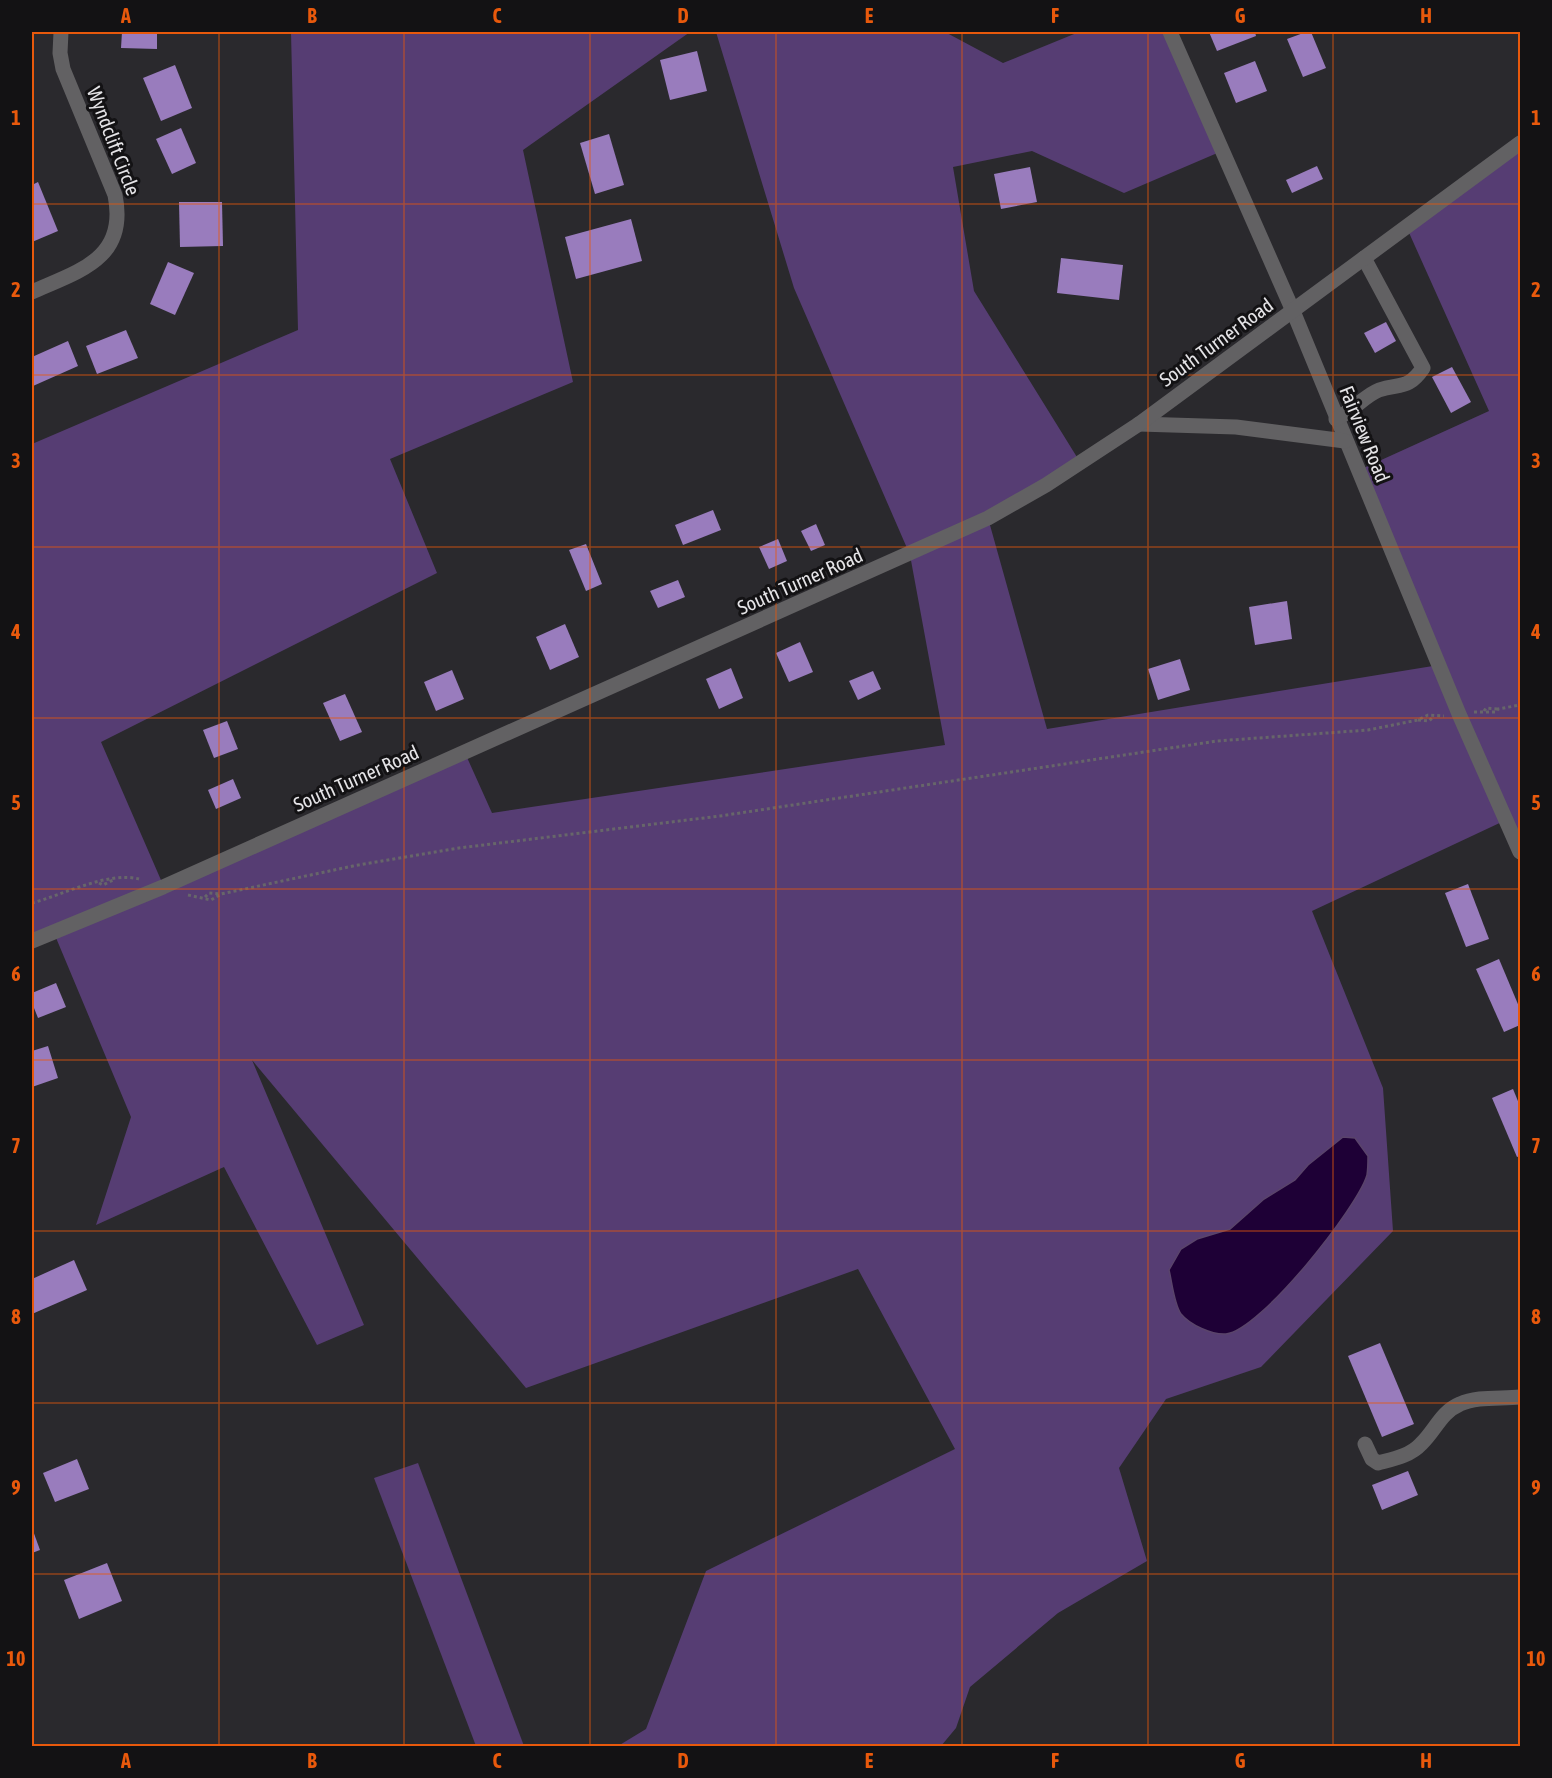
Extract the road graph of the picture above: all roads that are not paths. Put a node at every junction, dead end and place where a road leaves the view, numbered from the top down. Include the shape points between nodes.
1 (61, 32) edge
2 (1170, 32) edge
3 (1521, 143) edge
4 (1364, 258) junction
5 (32, 292) edge
6 (1293, 312) junction
7 (1336, 419) junction
8 (1139, 424) junction
9 (1345, 441) junction
10 (1521, 852) edge
11 (32, 941) edge
12 (1521, 1397) edge
13 (1365, 1444) dead end

1 - 5 street, Wyndclift Circle via 63,69 115,195 117,228 104,254 92,264
2 - 6 street, Fairview Road
3 - 4 street, South Turner Road
4 - 6 street, South Turner Road
4 - 7 street via 1423,368 1415,380 1399,388 1378,390
6 - 7 street, Fairview Road
6 - 8 street, South Turner Road
7 - 9 street, Fairview Road
8 - 9 street via 1236,427
8 - 11 street, South Turner Road via 1046,484 946,539 163,887
9 - 10 street, Fairview Road
12 - 13 street via 1476,1399 1459,1404 1445,1414 1420,1445 1407,1454 1378,1463 1371,1460

